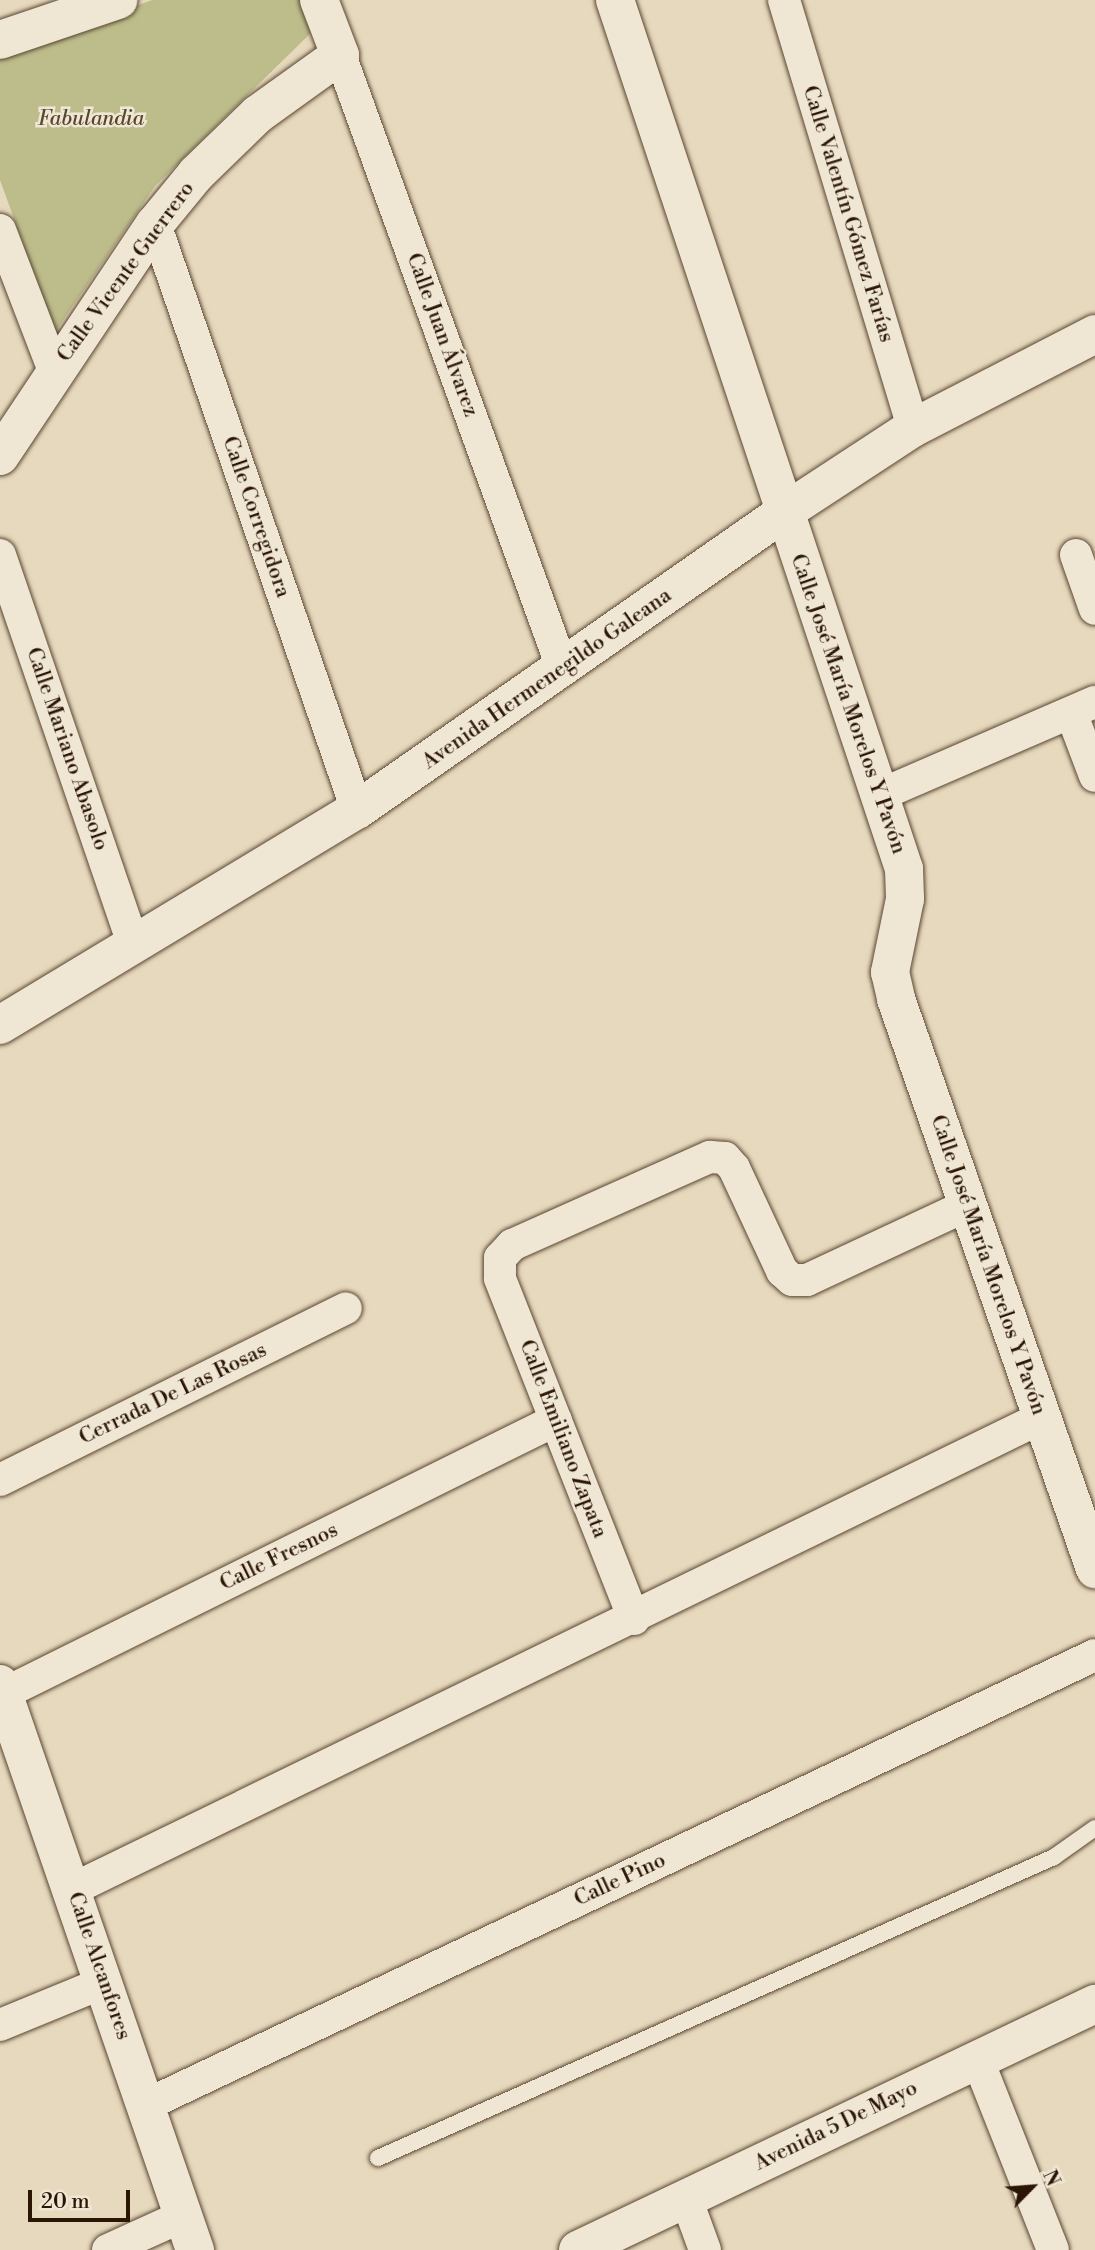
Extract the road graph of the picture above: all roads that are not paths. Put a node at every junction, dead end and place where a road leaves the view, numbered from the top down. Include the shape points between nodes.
1 (118, 0) edge
2 (319, 0) edge
3 (614, 0) edge
4 (784, 0) edge
5 (0, 40) edge
6 (340, 55) junction
7 (155, 225) junction
8 (0, 230) edge
9 (1095, 334) edge
10 (54, 371) junction
11 (913, 428) junction
12 (0, 456) edge
13 (783, 513) junction
14 (0, 555) edge
15 (1076, 555) dead end
16 (1095, 609) edge
17 (563, 670) junction
18 (1083, 708) edge
19 (1095, 776) edge
20 (882, 794) junction
21 (356, 810) junction
22 (133, 943) junction
23 (0, 1026) edge
24 (966, 1206) junction
25 (346, 1308) dead end
26 (1041, 1418) junction
27 (555, 1420) junction
28 (0, 1480) edge
29 (1095, 1569) edge
30 (634, 1619) junction
31 (1095, 1655) edge
32 (2, 1689) edge
33 (11, 1751) edge
34 (1095, 1828) edge
35 (73, 1889) junction
36 (105, 1982) junction
37 (1095, 2004) edge
38 (0, 2025) edge
39 (977, 2057) junction
40 (146, 2105) junction
41 (378, 2158) dead end
42 (686, 2198) junction
43 (189, 2233) edge
44 (108, 2250) edge
45 (578, 2250) edge
46 (705, 2250) edge
47 (1053, 2250) edge

1 - 5 street
2 - 6 street, Calle Juan Álvarez
3 - 13 street, Calle José María Morelos Y Pavón
4 - 11 street, Calle Valentín Gómez Farías
6 - 7 street, Calle Vicente Guerrero via 258,114 196,174
6 - 17 street, Calle Juan Álvarez
7 - 10 street, Calle Vicente Guerrero
7 - 21 street, Calle Corregidora
8 - 10 street
9 - 11 street, Avenida Hermenegildo Galeana
10 - 12 street, Calle Vicente Guerrero
11 - 13 street, Avenida Hermenegildo Galeana
13 - 17 street, Avenida Hermenegildo Galeana
13 - 20 street, Calle José María Morelos Y Pavón
14 - 22 street, Calle Mariano Abasolo
15 - 16 street
17 - 21 street, Avenida Hermenegildo Galeana
18 - 19 street
18 - 20 street
20 - 24 street, Calle José María Morelos Y Pavón via 904,869 905,899 890,972
21 - 22 street, Avenida Hermenegildo Galeana
22 - 23 street, Avenida Hermenegildo Galeana
24 - 26 street, Calle José María Morelos Y Pavón
24 - 27 street, Calle Emiliano Zapata via 807,1280 792,1280 782,1271 734,1168 725,1158 710,1157 512,1245 500,1258 500,1278
25 - 28 street, Cerrada De Las Rosas
26 - 29 street, Calle José María Morelos Y Pavón
26 - 30 street
27 - 30 street, Calle Emiliano Zapata
27 - 32 street, Calle Fresnos
30 - 35 street
31 - 40 street, Calle Pino
32 - 33 street, Calle Alcanfores
33 - 35 street, Calle Alcanfores
34 - 41 lane via 1054,1857
35 - 36 street, Calle Alcanfores
36 - 38 street
36 - 40 street, Calle Alcanfores
37 - 39 street, Avenida 5 De Mayo
39 - 42 street, Avenida 5 De Mayo
39 - 47 street
40 - 43 street, Calle Alcanfores
42 - 45 street, Avenida 5 De Mayo
42 - 46 street
43 - 44 street

